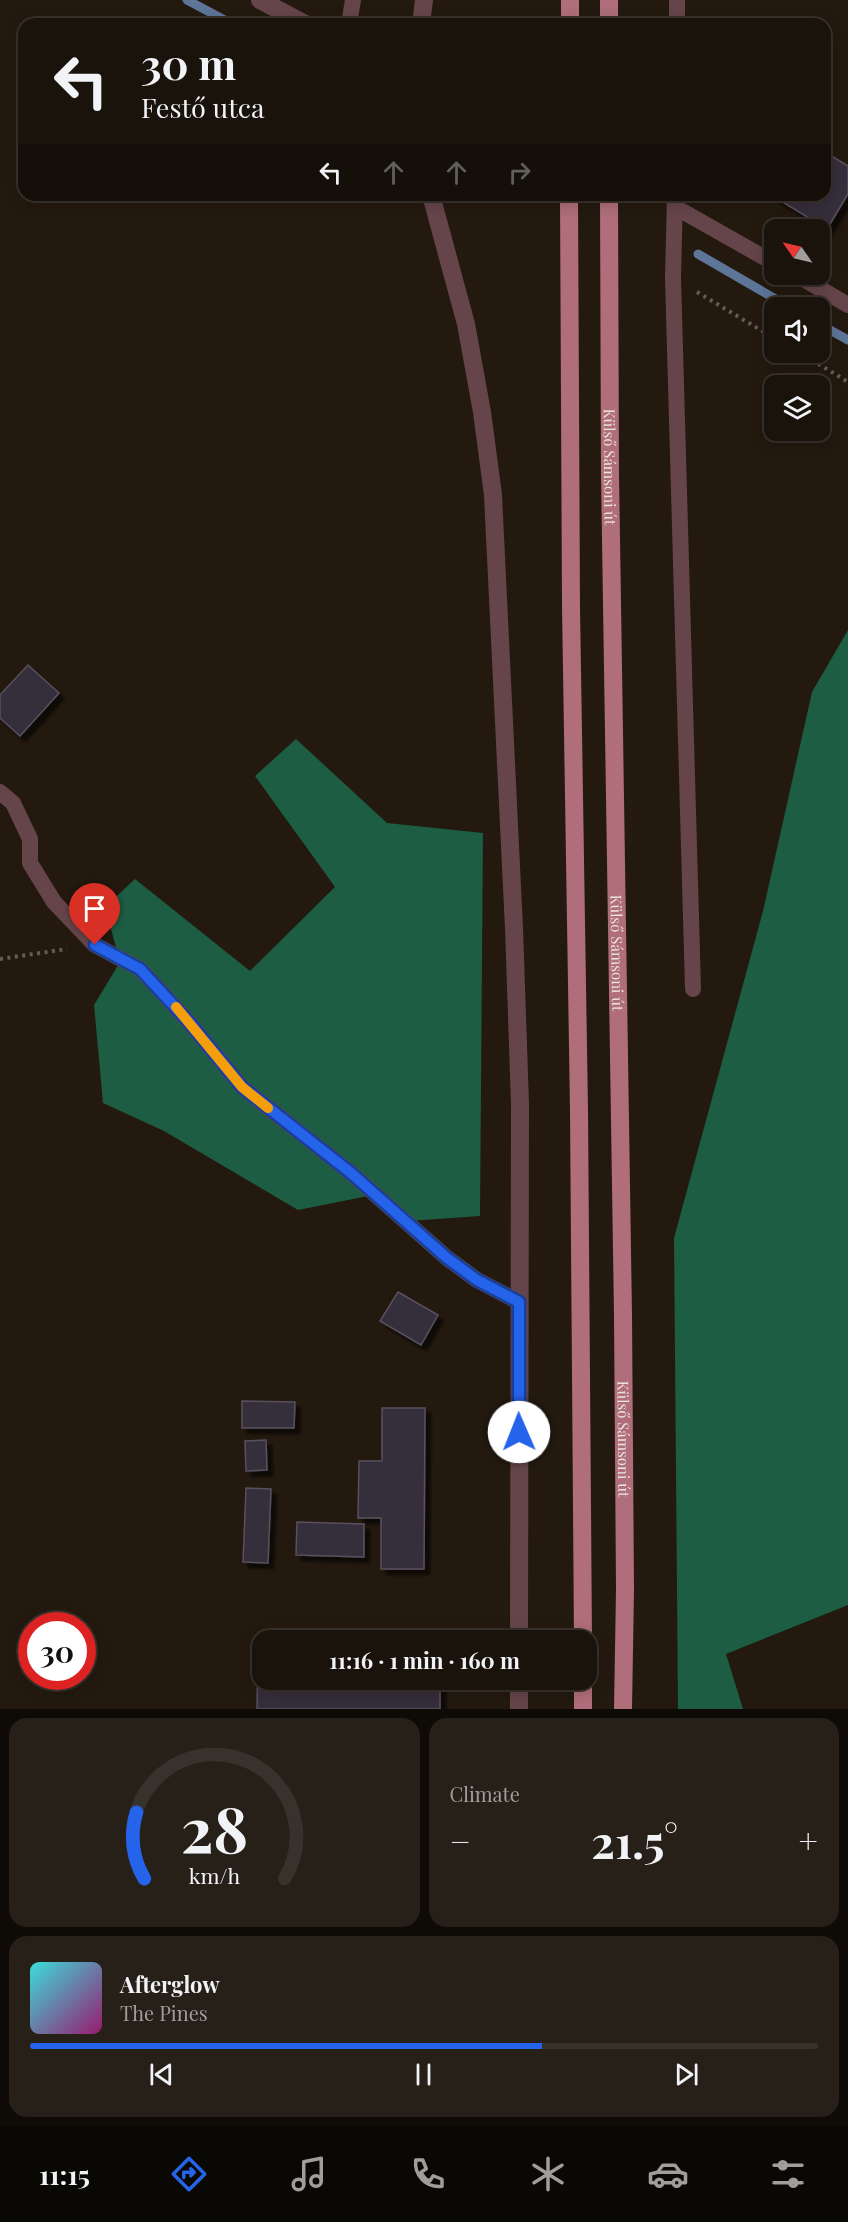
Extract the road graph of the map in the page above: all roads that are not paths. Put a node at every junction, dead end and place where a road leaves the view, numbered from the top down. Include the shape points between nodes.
1 (260, 0) edge
2 (353, 0) edge
3 (424, 0) edge
4 (609, 0) edge
5 (677, 0) edge
6 (294, 18) edge
7 (350, 18) edge
8 (422, 18) edge
9 (609, 18) edge
10 (676, 18) edge
11 (432, 201) edge
12 (569, 201) edge
13 (609, 201) edge
14 (675, 201) edge
15 (764, 257) edge
16 (814, 285) edge
17 (848, 305) edge
18 (0, 792) edge
19 (693, 989) dead end
20 (519, 1302) junction
21 (519, 1630) edge
22 (583, 1630) edge
23 (519, 1690) edge
24 (583, 1690) edge
25 (519, 1709) edge
26 (584, 1709) edge
27 (623, 1709) edge

1 - 6 street
2 - 7 lane
3 - 8 street
4 - 9 main road
5 - 10 lane
11 - 20 street via 465,324 493,495 520,1104
12 - 22 main road
13 - 27 main road, Külső Sámsoni út via 623,1315
14 - 15 lane
14 - 19 lane
16 - 17 lane
18 - 20 lane via 13,803 30,838 30,863 54,902 95,945 140,969 242,1087 351,1173 447,1258 477,1280
20 - 21 street
23 - 25 street
24 - 26 main road

